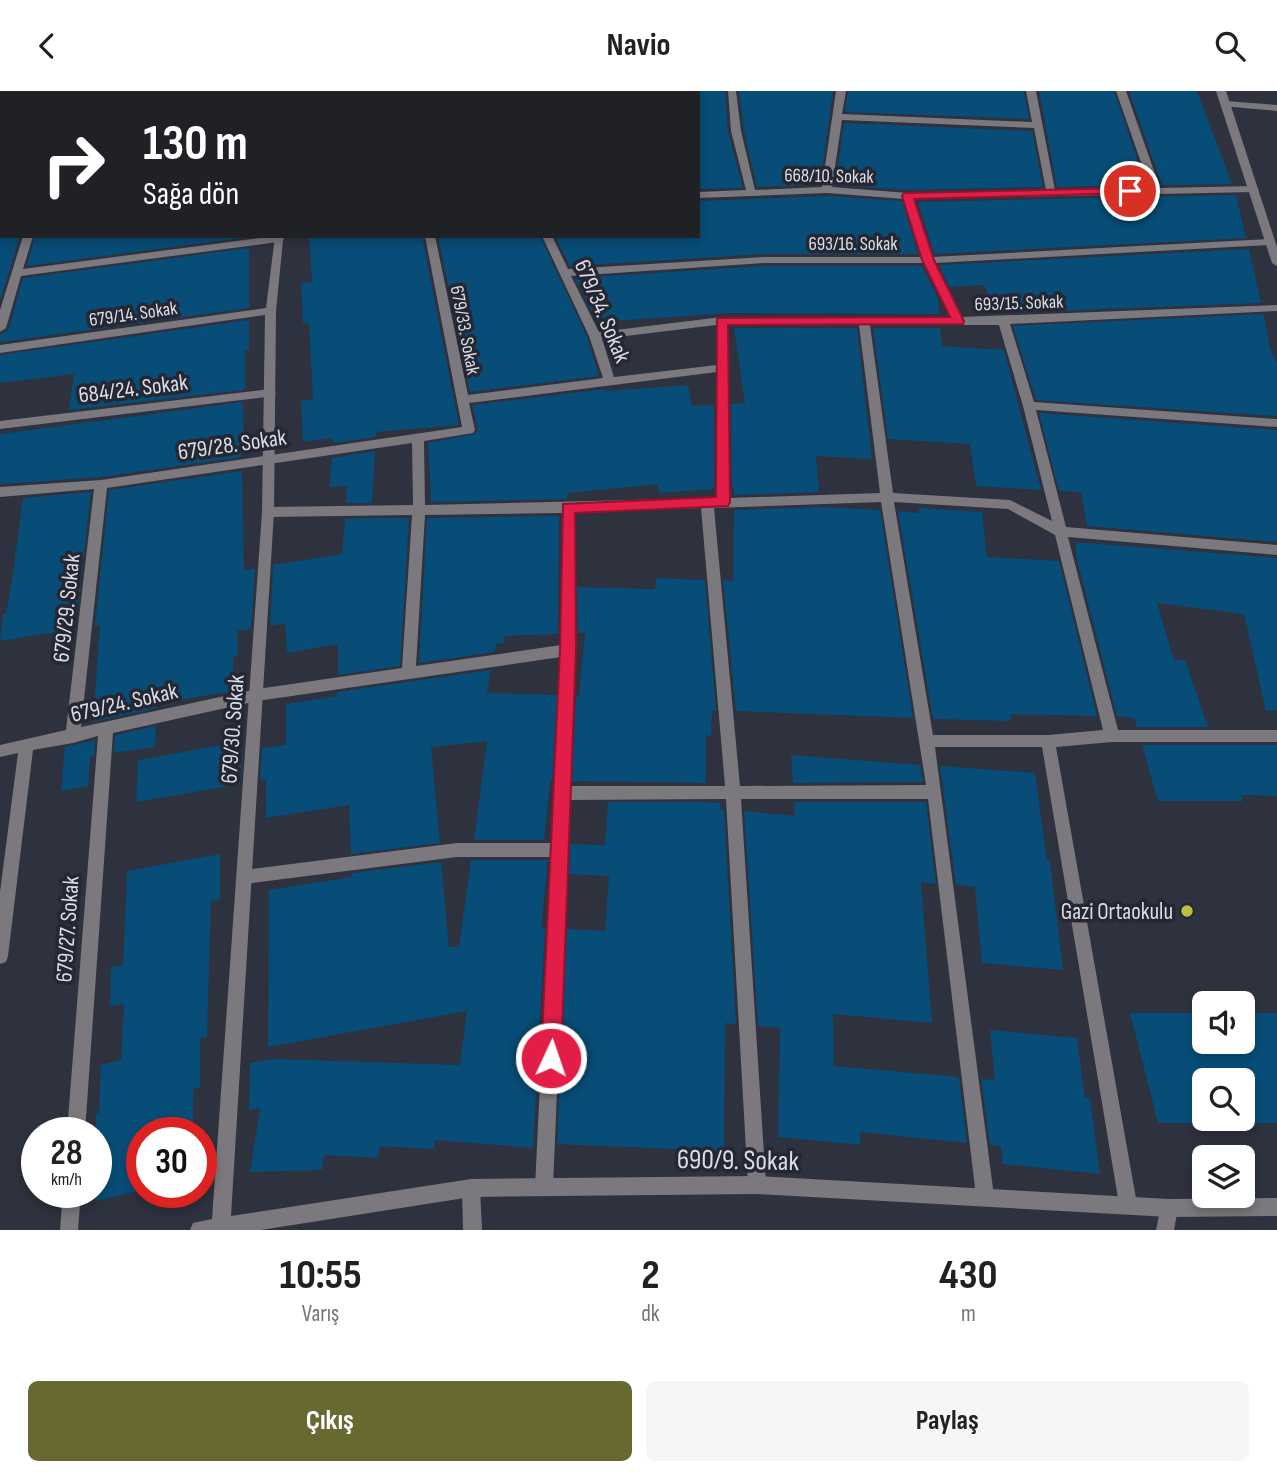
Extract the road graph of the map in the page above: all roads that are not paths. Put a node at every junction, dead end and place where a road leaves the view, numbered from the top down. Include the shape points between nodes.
1 (732, 91) edge
2 (841, 91) edge
3 (1031, 91) edge
4 (1121, 91) edge
5 (1221, 91) edge
6 (1225, 104) junction
7 (1277, 108) edge
8 (837, 117) junction
9 (1038, 125) junction
10 (1254, 189) junction
11 (827, 190) junction
12 (1156, 190) junction
13 (751, 192) junction
14 (1051, 193) junction
15 (700, 195) edge
16 (908, 196) junction
17 (27, 238) edge
18 (280, 238) edge
19 (430, 238) edge
20 (548, 238) edge
21 (1269, 242) junction
22 (928, 260) junction
23 (1277, 263) edge
24 (18, 273) junction
25 (563, 273) junction
26 (1277, 308) edge
27 (271, 311) junction
28 (722, 321) junction
29 (958, 321) junction
30 (1003, 321) junction
31 (864, 323) junction
32 (0, 328) edge
33 (595, 336) junction
34 (0, 349) edge
35 (722, 368) junction
36 (610, 381) junction
37 (270, 393) junction
38 (461, 400) junction
39 (1030, 406) junction
40 (1277, 423) edge
41 (0, 425) edge
42 (468, 430) joint
43 (418, 438) junction
44 (270, 460) junction
45 (101, 484) junction
46 (0, 492) edge
47 (887, 497) junction
48 (715, 502) junction
49 (568, 507) junction
50 (419, 509) junction
51 (268, 512) junction
52 (1059, 531) junction
53 (1277, 550) edge
54 (568, 650) junction
55 (409, 673) junction
56 (257, 695) junction
57 (106, 729) junction
58 (1112, 736) junction
59 (1277, 736) edge
60 (73, 737) junction
61 (927, 741) junction
62 (1048, 741) junction
63 (26, 747) junction
64 (0, 751) edge
65 (935, 792) junction
66 (563, 793) junction
67 (733, 793) junction
68 (561, 850) junction
69 (245, 877) junction
70 (0, 955) edge
71 (77, 1117) edge
72 (757, 1185) junction
73 (544, 1187) junction
74 (471, 1188) junction
75 (985, 1196) junction
76 (1128, 1204) junction
77 (1277, 1207) edge
78 (71, 1208) edge
79 (1169, 1208) junction
80 (221, 1226) junction
81 (69, 1230) edge
82 (201, 1230) edge
83 (472, 1230) edge
84 (1165, 1230) edge

1 - 13 street
2 - 8 street
3 - 9 street
4 - 12 street
5 - 6 street
6 - 7 street
6 - 10 street
8 - 9 street
8 - 11 street
9 - 14 street
10 - 12 street, 668/10. Sokak
10 - 21 street
11 - 13 street, 668/10. Sokak
11 - 16 street, 668/10. Sokak
12 - 14 street, 668/10. Sokak
13 - 15 street, 668/10. Sokak
14 - 16 street, 668/10. Sokak
16 - 22 street
17 - 24 street
18 - 24 street
18 - 27 street, 679/30. Sokak
19 - 38 street, 679/33. Sokak
20 - 25 street, 679/34. Sokak
21 - 22 street, 693/16. Sokak
21 - 23 street
22 - 25 street, 693/16. Sokak via 765,260
22 - 29 street
24 - 32 street
25 - 33 street, 679/34. Sokak
26 - 30 street, 693/15. Sokak
27 - 34 street, 679/14. Sokak
27 - 37 street, 679/30. Sokak
28 - 31 street, 693/15. Sokak
28 - 33 street, 693/15. Sokak
28 - 35 street
29 - 30 street, 693/15. Sokak
29 - 31 street, 693/15. Sokak
30 - 39 street
31 - 47 street
33 - 36 street, 679/34. Sokak
35 - 36 street
35 - 48 street
36 - 38 street, 679/34. Sokak
37 - 41 street, 684/24. Sokak
37 - 44 street, 679/30. Sokak
38 - 42 street, 679/33. Sokak
39 - 40 street
39 - 52 street
42 - 43 street, 679/28. Sokak
43 - 44 street, 679/28. Sokak
43 - 50 street
44 - 45 street, 679/28. Sokak
44 - 51 street, 679/30. Sokak
45 - 46 street, 679/28. Sokak
45 - 60 street, 679/29. Sokak
47 - 48 street
47 - 52 street via 1010,505
47 - 61 street
48 - 49 street
48 - 67 street
49 - 50 street
49 - 54 street
50 - 51 street
50 - 55 street
51 - 56 street, 679/30. Sokak
52 - 53 street
52 - 58 street
54 - 55 street, 679/24. Sokak
54 - 66 street
55 - 56 street, 679/24. Sokak
56 - 57 street, 679/24. Sokak
56 - 69 street, 679/30. Sokak
57 - 60 street, 679/24. Sokak
57 - 71 street, 679/27. Sokak
58 - 59 street
58 - 62 street
60 - 63 street, 679/24. Sokak
61 - 62 street
61 - 65 street
62 - 76 street
63 - 64 street, 679/24. Sokak
63 - 70 street
65 - 67 street
65 - 75 street
66 - 67 street
66 - 68 street
67 - 72 street
68 - 69 street via 457,851
68 - 73 street
69 - 80 street, 679/30. Sokak
72 - 73 street, 690/9. Sokak
72 - 75 street, 690/9. Sokak
73 - 74 street, 690/9. Sokak
74 - 80 street, 690/9. Sokak
74 - 83 street
75 - 76 street, 690/9. Sokak
76 - 79 street, 690/9. Sokak
77 - 79 street, 690/9. Sokak
78 - 81 street
79 - 84 street
80 - 82 street, 690/9. Sokak

